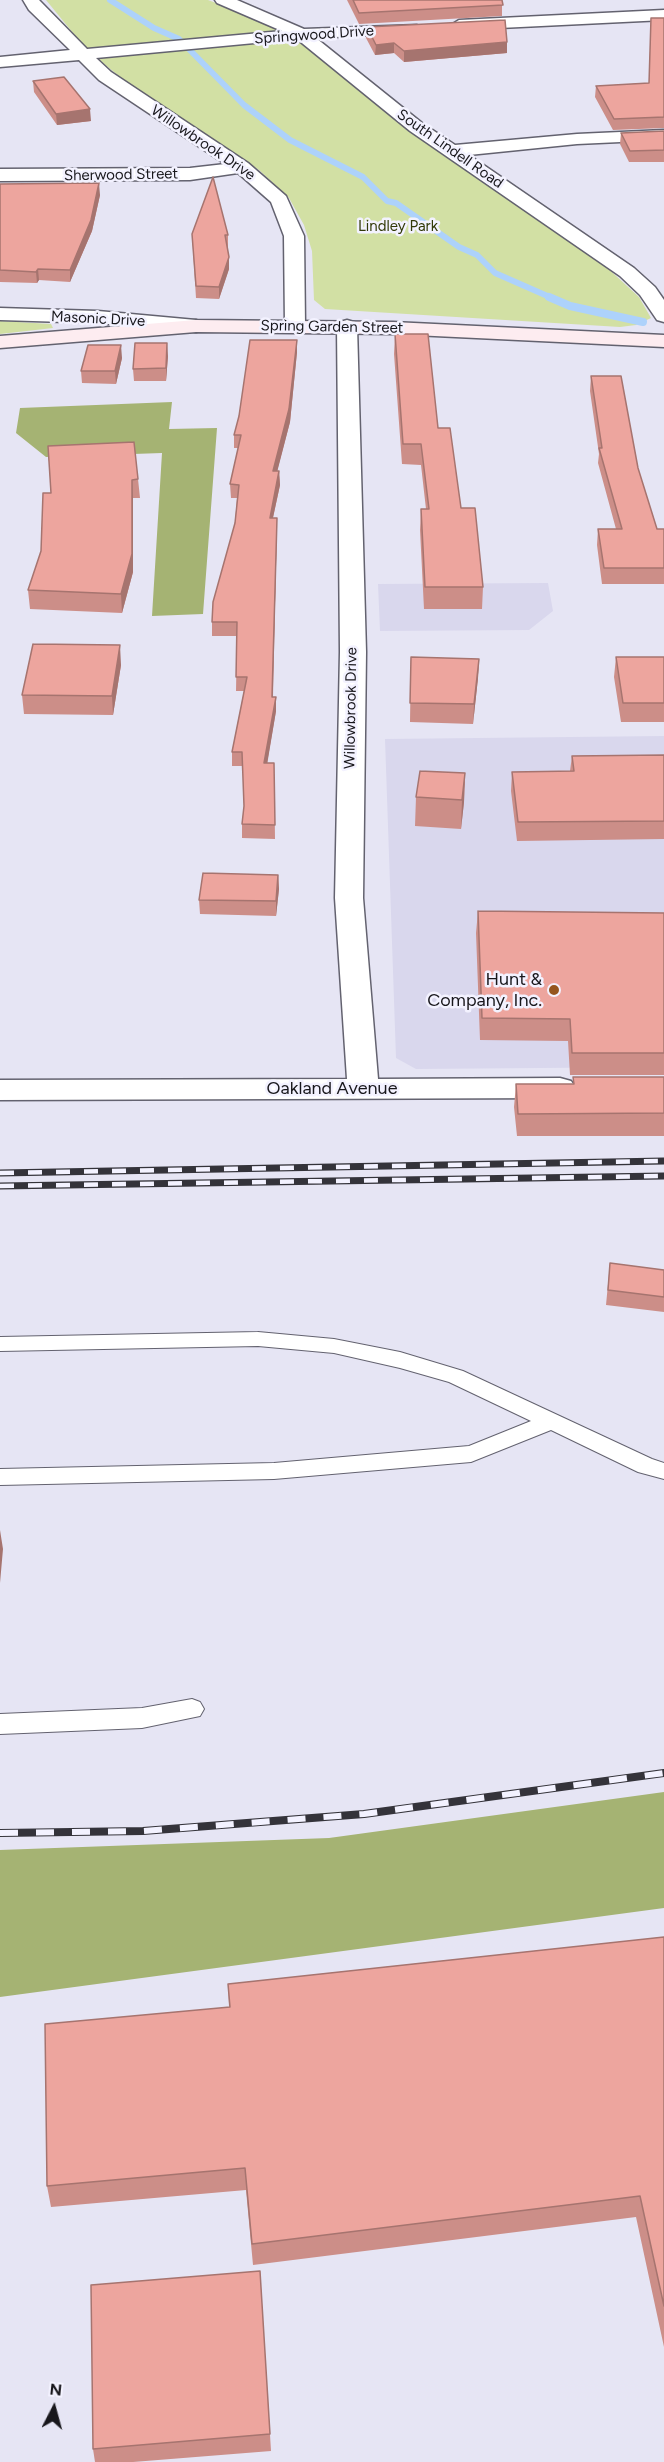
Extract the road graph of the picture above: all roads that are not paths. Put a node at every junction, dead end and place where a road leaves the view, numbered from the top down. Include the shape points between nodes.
1 (31, 0) edge
2 (223, 0) edge
3 (664, 15) edge
4 (301, 34) junction
5 (84, 56) junction
6 (0, 62) edge
7 (664, 135) edge
8 (453, 151) junction
9 (242, 167) junction
10 (0, 175) edge
11 (0, 314) edge
12 (664, 316) edge
13 (196, 326) junction
14 (295, 326) junction
15 (347, 326) junction
16 (664, 341) edge
17 (0, 342) edge
18 (593, 1088) edge
19 (363, 1089) junction
20 (0, 1090) edge
21 (0, 1344) edge
22 (552, 1421) junction
23 (664, 1471) edge
24 (0, 1477) edge
25 (192, 1709) dead end
26 (0, 1724) edge

1 - 5 street, Willowbrook Drive
2 - 4 street, South Lindell Road
3 - 4 street, Springwood Drive
4 - 5 street, Springwood Drive
4 - 8 street, South Lindell Road via 416,127
5 - 6 street, Springwood Drive
5 - 9 street, Willowbrook Drive via 137,99
7 - 8 street
8 - 12 street, South Lindell Road via 627,272 648,291
9 - 10 street, Sherwood Street via 190,174
9 - 14 street, Willowbrook Drive via 279,200 294,236
11 - 13 street, Masonic Drive
13 - 14 main road, Spring Garden Street
13 - 17 main road, Spring Garden Street
14 - 15 main road, Spring Garden Street
15 - 16 main road, Spring Garden Street
15 - 19 street, Willowbrook Drive via 353,652 349,898
18 - 19 street, Oakland Avenue
19 - 20 street, Oakland Avenue
21 - 22 lane via 258,1340 334,1346 456,1376
22 - 23 lane
22 - 24 lane via 471,1454 274,1470
25 - 26 lane via 142,1718

